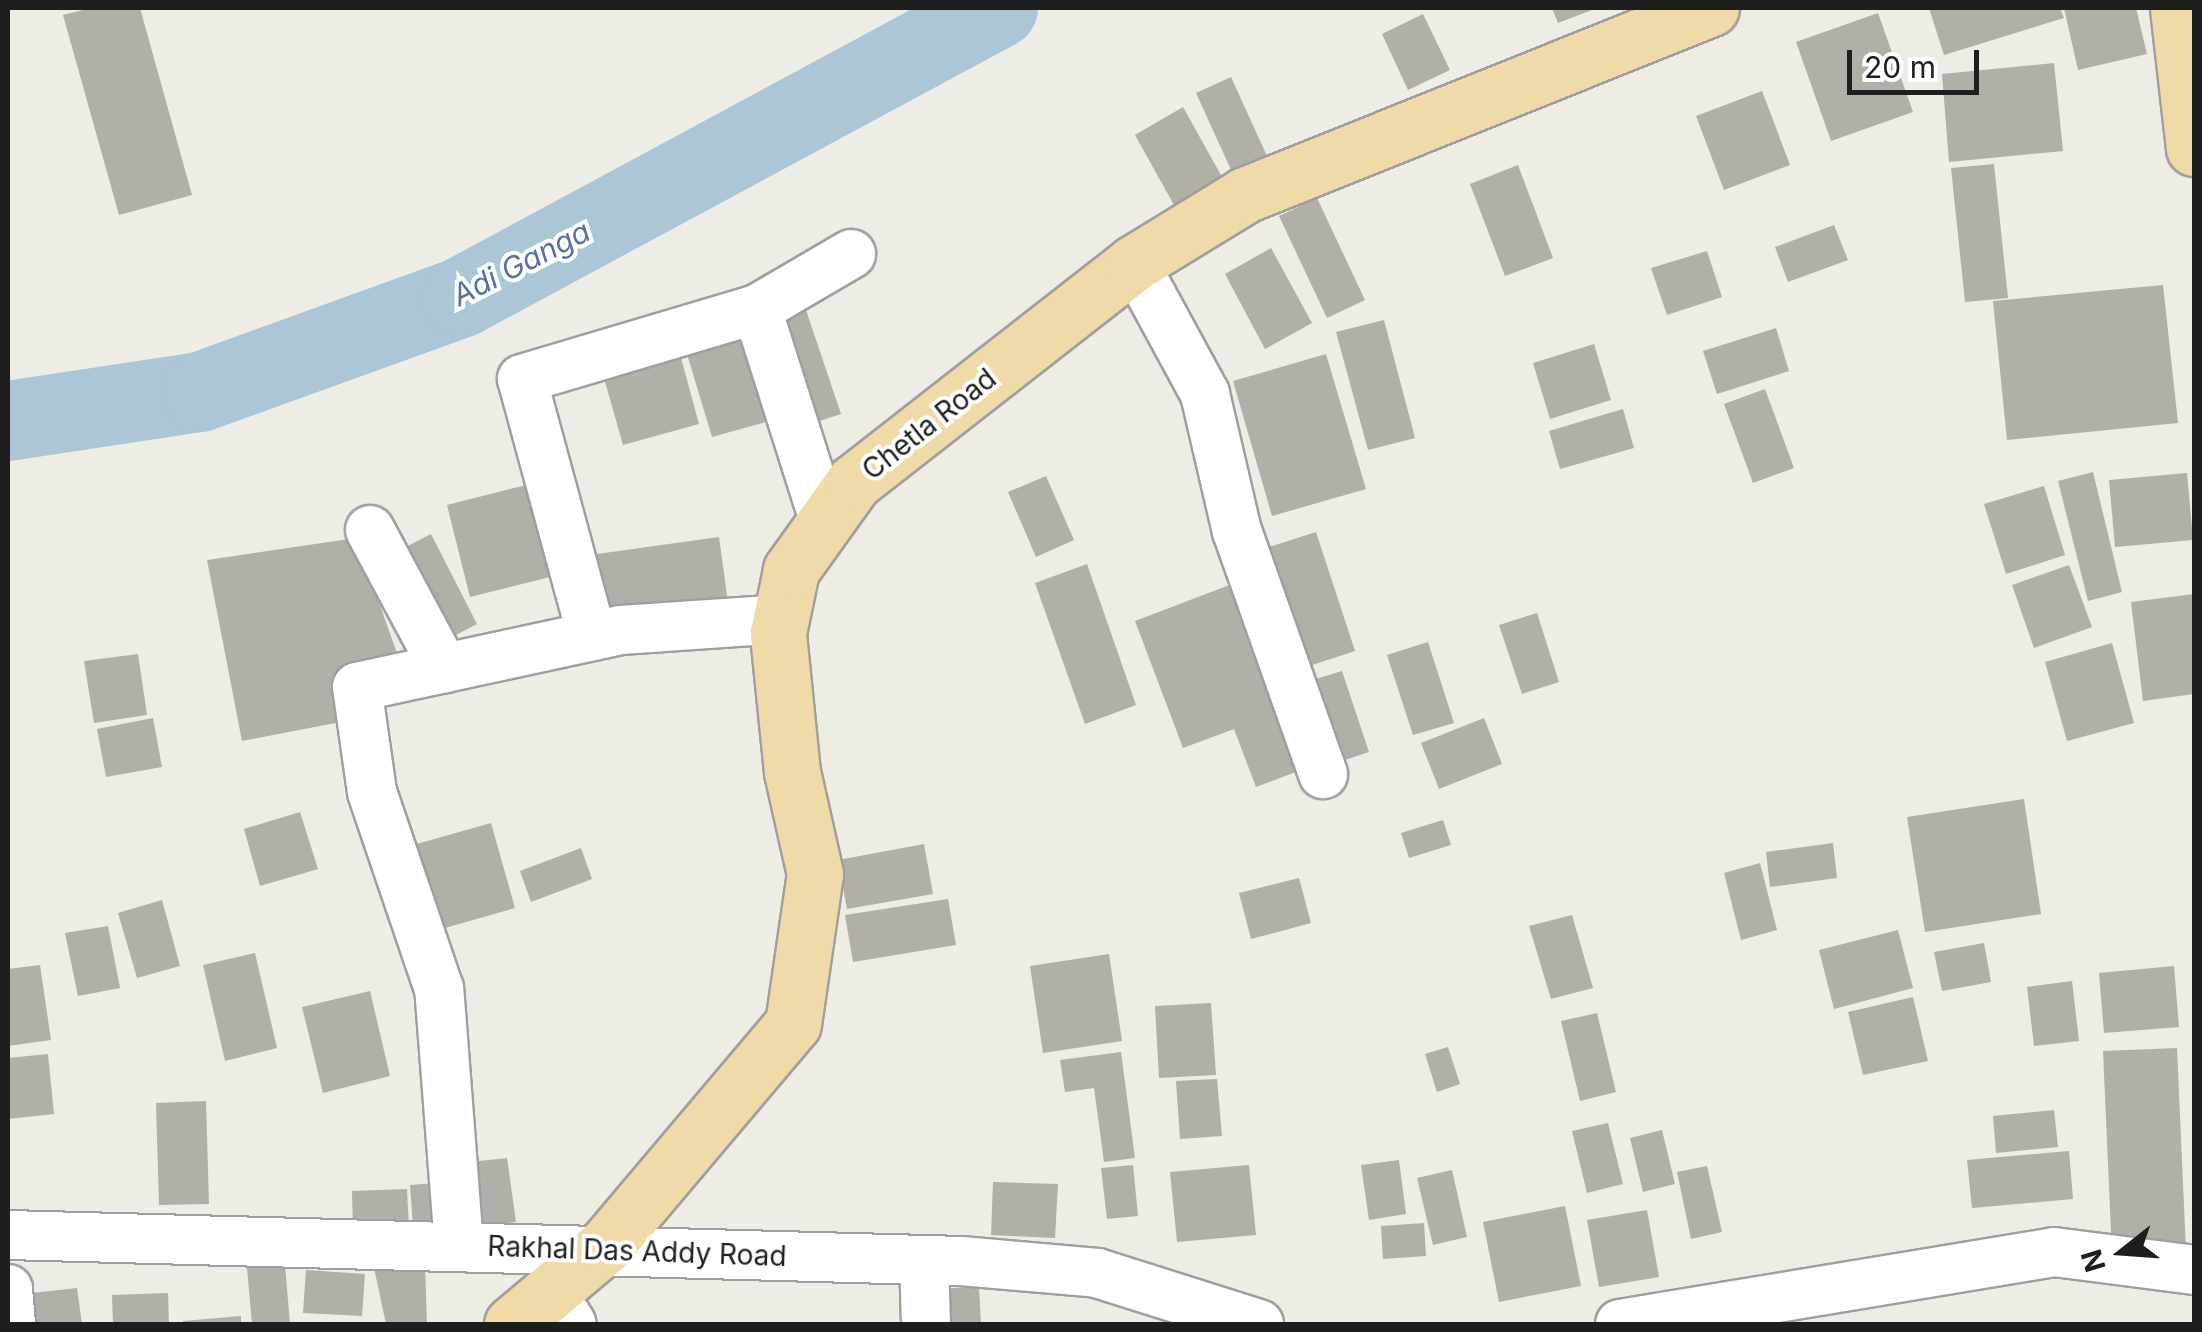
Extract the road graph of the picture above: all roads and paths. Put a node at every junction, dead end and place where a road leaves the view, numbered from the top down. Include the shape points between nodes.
1 (1711, 8) edge
2 (2178, 8) edge
3 (2194, 148) edge
4 (850, 254) dead end
5 (1134, 263) junction
6 (757, 309) junction
7 (824, 522) junction
8 (370, 530) dead end
9 (781, 619) junction
10 (592, 636) junction
11 (444, 668) junction
12 (1323, 774) dead end
13 (8, 1235) edge
14 (459, 1246) junction
15 (606, 1246) junction
16 (924, 1260) junction
17 (2194, 1270) edge
18 (8, 1289) edge
19 (1782, 1309) edge
20 (545, 1313) edge
21 (11, 1324) edge
22 (926, 1324) edge
23 (1258, 1324) edge
24 (1620, 1324) edge

1 - 5 main road, Chetla Road via 1245,195
2 - 3 main road
4 - 6 street
5 - 7 main road, Chetla Road via 854,482
5 - 12 street via 1204,394 1237,531
6 - 7 street
6 - 10 street via 522,380
7 - 9 main road, Chetla Road via 791,570
8 - 11 street
9 - 10 street
9 - 15 main road, Chetla Road via 792,772 815,874 793,1024
10 - 11 street
11 - 14 street via 358,688 372,792 439,989
13 - 14 street, Rakhal Das Addy Road
14 - 15 street, Rakhal Das Addy Road
15 - 16 street, Rakhal Das Addy Road
15 - 20 main road, Chetla Road
16 - 22 street
16 - 23 street, Rakhal Das Addy Road via 1097,1274
17 - 19 street via 2054,1252
18 - 21 street
19 - 24 street

